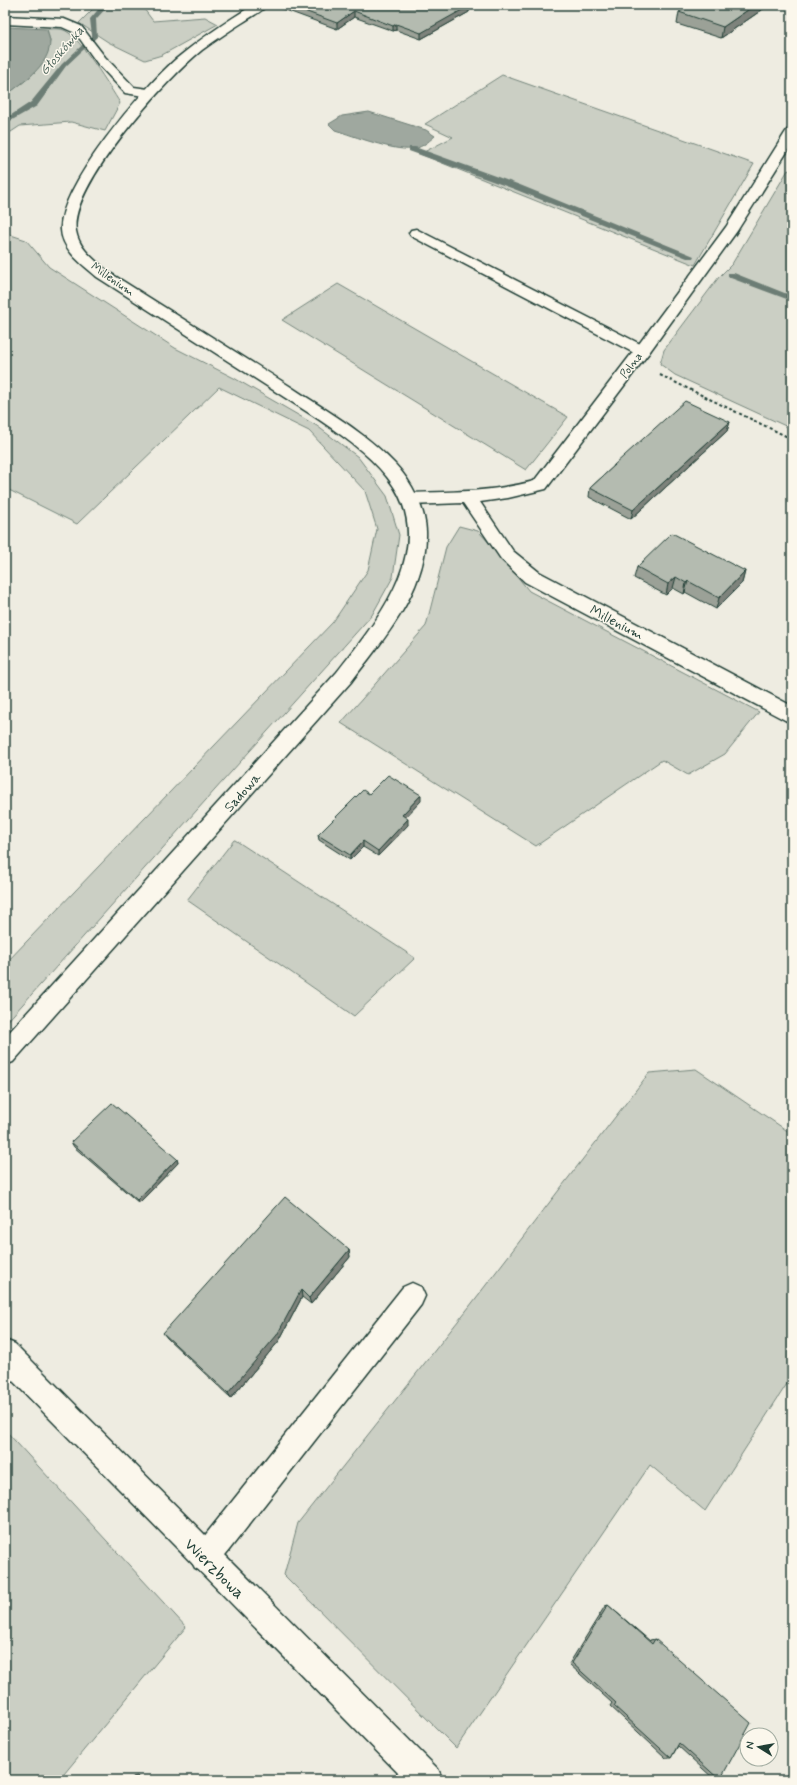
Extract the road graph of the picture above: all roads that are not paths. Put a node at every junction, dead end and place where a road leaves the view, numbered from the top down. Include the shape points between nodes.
1 (261, 5) edge
2 (5, 20) edge
3 (150, 93) junction
4 (792, 133) edge
5 (416, 233) dead end
6 (638, 357) junction
7 (468, 498) junction
8 (410, 499) junction
9 (792, 715) edge
10 (5, 1054) edge
11 (412, 1296) dead end
12 (5, 1354) edge
13 (205, 1558) junction
14 (426, 1780) edge

1 - 3 street, Millenium via 195,50
2 - 3 street via 64,23 77,29 130,90
3 - 8 street, Millenium via 89,174 72,206 68,231 78,252 102,274 294,396 355,438 389,468
4 - 6 street, Polna via 732,228
5 - 6 street
6 - 7 street, Polna via 540,486 520,492
7 - 8 street, Polna
7 - 9 street, Millenium via 507,555 532,577
8 - 10 street, Sadowa via 417,532 413,562 402,592 376,635 344,677
11 - 13 street
12 - 13 street, Wierzbowa
13 - 14 street, Wierzbowa

